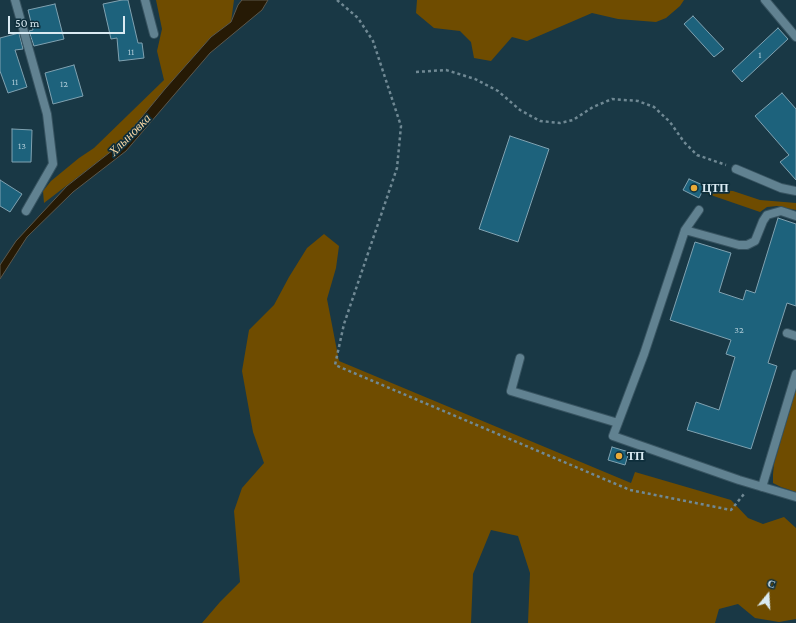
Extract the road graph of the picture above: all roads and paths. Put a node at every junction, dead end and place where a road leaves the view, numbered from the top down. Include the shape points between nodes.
1 (15, 0) edge
2 (145, 0) edge
3 (337, 0) edge
4 (765, 0) edge
5 (154, 34) dead end
6 (796, 37) edge
7 (416, 72) dead end
8 (736, 169) joint
9 (796, 191) edge
10 (699, 210) dead end
11 (26, 211) dead end
12 (796, 216) edge
13 (685, 230) junction
14 (787, 333) dead end
15 (796, 336) edge
16 (520, 358) dead end
17 (796, 374) edge
18 (618, 423) junction
19 (762, 487) junction
20 (796, 497) edge

1 - 11 street via 47,114 53,164
2 - 5 street
3 - 19 path via 358,18 373,41 401,126 397,168 344,324 335,365 630,490 731,510 746,490
4 - 6 street
7 - 8 path via 446,70 474,80 498,91 520,110 540,121 560,124 573,120 612,99 638,101 654,107 697,155
8 - 9 street via 781,188
10 - 13 street
12 - 13 street via 780,211 767,215 755,241 747,245
13 - 18 street
14 - 15 street
16 - 18 street via 511,391
17 - 19 street
18 - 19 street via 613,436
19 - 20 street

